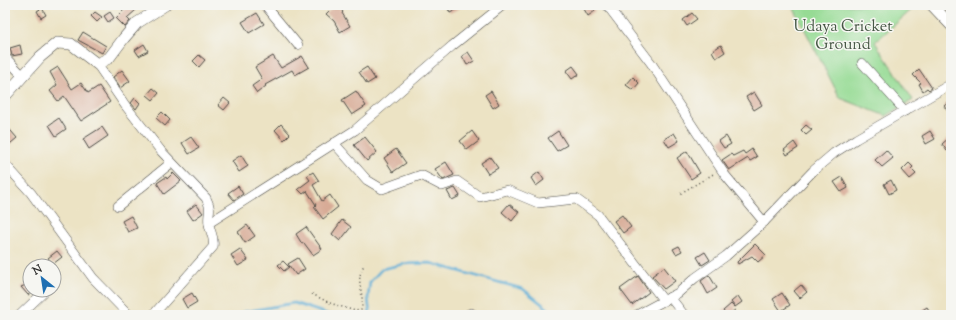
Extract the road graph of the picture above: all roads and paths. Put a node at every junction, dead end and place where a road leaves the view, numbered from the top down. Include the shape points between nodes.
1 (165, 5) edge
2 (265, 5) edge
3 (503, 5) edge
4 (607, 5) edge
5 (932, 5) edge
6 (951, 26) edge
7 (298, 45) dead end
8 (5, 57) edge
9 (862, 63) dead end
10 (97, 64) junction
11 (23, 76) junction
12 (951, 84) edge
13 (5, 96) edge
14 (905, 111) junction
15 (334, 143) junction
16 (171, 163) junction
17 (5, 164) edge
18 (722, 169) junction
19 (681, 193) dead end
20 (118, 206) dead end
21 (764, 222) junction
22 (208, 223) junction
23 (365, 264) dead end
24 (312, 294) dead end
25 (38, 298) edge
26 (667, 299) junction
27 (20, 315) edge
28 (129, 315) edge
29 (153, 315) edge
30 (467, 315) edge
31 (474, 315) edge
32 (637, 315) edge
33 (684, 315) edge

1 - 10 street via 137,23 109,58
2 - 7 street
3 - 15 street via 355,130
4 - 18 street via 651,63
5 - 6 street
8 - 11 street
9 - 14 street
10 - 11 street via 71,44 57,43
10 - 16 street via 124,105
11 - 13 street
12 - 14 street
14 - 21 street via 834,153
15 - 22 street
15 - 26 street via 367,180 382,189 421,175 442,186 457,181 480,197 507,190 538,203 576,199 598,215
16 - 20 street
16 - 22 street via 206,198 210,205
17 - 28 street via 31,194 93,278
18 - 19 path
18 - 21 street
21 - 26 street via 726,256
22 - 29 street via 214,240 213,246
23 - 24 path via 359,279 362,310 355,312
25 - 27 street
26 - 32 street
26 - 33 street
30 - 31 street

